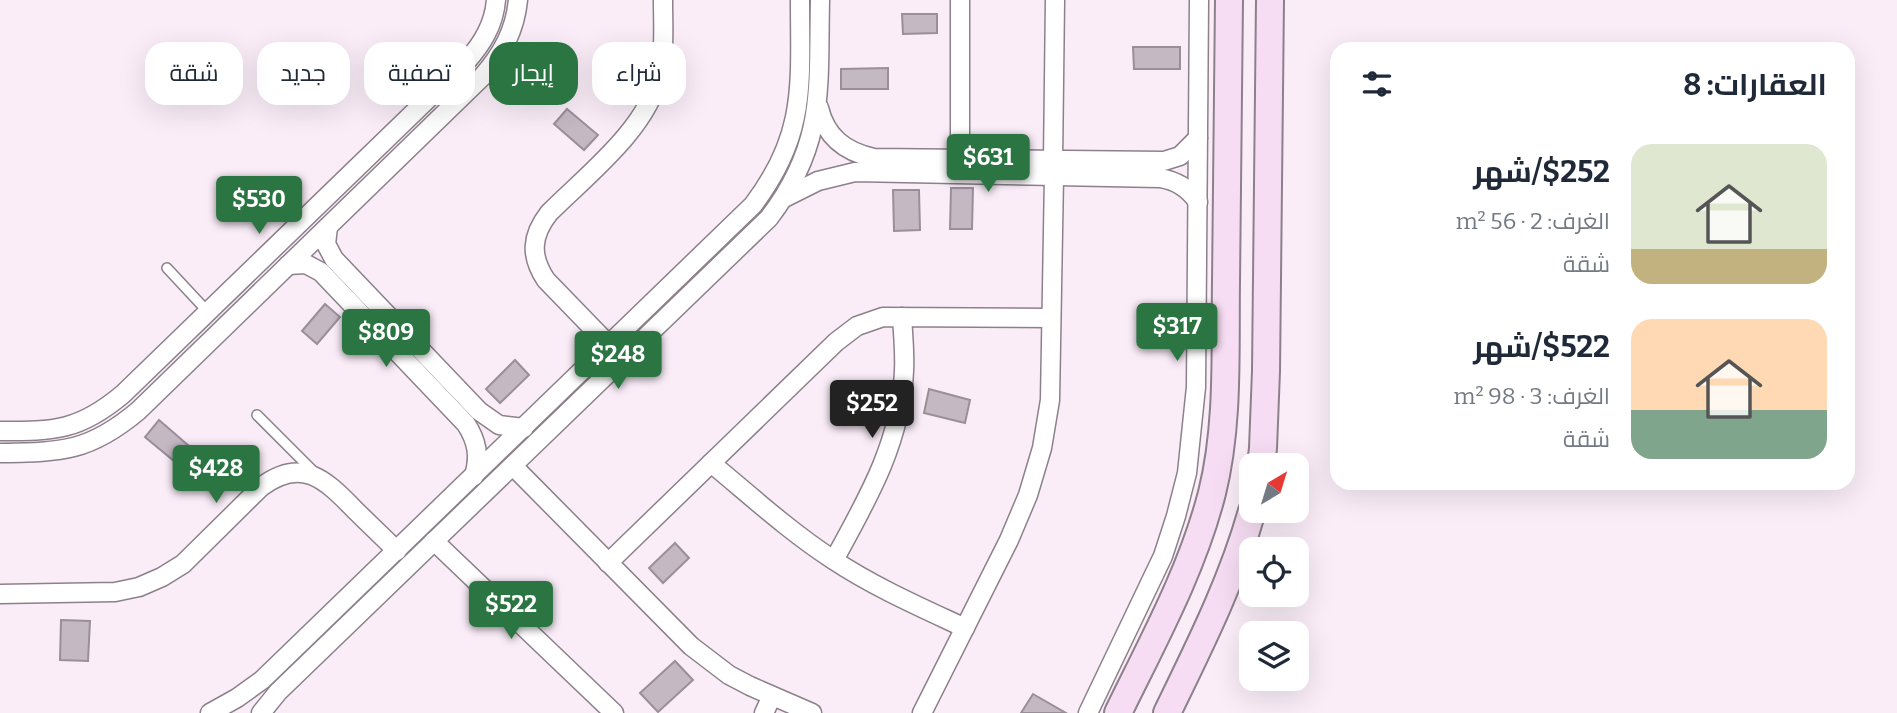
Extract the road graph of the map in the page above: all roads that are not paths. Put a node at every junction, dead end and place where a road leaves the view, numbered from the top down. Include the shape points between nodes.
1 (496, 0) edge
2 (518, 0) edge
3 (663, 0) edge
4 (800, 0) edge
5 (820, 0) edge
6 (960, 0) edge
7 (1055, 0) edge
8 (1199, 0) edge
9 (1229, 0) edge
10 (1270, 0) edge
11 (818, 104) junction
12 (1198, 138) junction
13 (960, 159) junction
14 (1053, 169) junction
15 (784, 198) junction
16 (1198, 202) junction
17 (328, 226) junction
18 (288, 265) junction
19 (167, 268) dead end
20 (208, 312) junction
21 (902, 317) junction
22 (1051, 318) junction
23 (610, 345) junction
24 (257, 415) dead end
25 (524, 428) junction
26 (0, 431) edge
27 (0, 453) edge
28 (1263, 453) edge
29 (711, 463) junction
30 (513, 466) junction
31 (474, 476) junction
32 (319, 477) junction
33 (1248, 523) edge
34 (434, 541) junction
35 (397, 551) junction
36 (834, 560) junction
37 (608, 563) junction
38 (0, 594) edge
39 (965, 628) junction
40 (772, 696) junction
41 (209, 713) edge
42 (261, 713) edge
43 (614, 713) edge
44 (764, 713) edge
45 (812, 713) edge
46 (922, 713) edge
47 (1088, 713) edge
48 (1118, 713) edge
49 (1167, 713) edge

1 - 20 street via 489,29 466,62
2 - 17 street via 509,38 497,60
3 - 23 street via 660,75 648,106 629,133 549,213 534,238 534,253 546,280
4 - 23 street via 800,97 779,166 737,223
5 - 11 street
6 - 13 street
7 - 14 street
8 - 12 street
9 - 48 street via 1225,369 1220,442 1199,538
10 - 28 street
11 - 13 street via 830,135 857,155
11 - 15 street via 807,153
12 - 14 street via 1180,156 1164,161
12 - 16 street
13 - 14 street
14 - 15 street via 855,172 818,181
14 - 16 street via 1169,180
14 - 22 street
15 - 30 street
16 - 47 street via 1196,387 1186,474 1163,556
17 - 18 street
17 - 25 street via 326,244 334,259 478,411 499,425
18 - 27 street via 138,411 100,438 52,453
18 - 31 street via 306,264 321,272 466,424 478,449
19 - 20 lane
20 - 26 street via 123,394 90,418 50,430
21 - 22 street
21 - 29 street via 870,320 846,333
21 - 36 street via 904,369 894,434 875,484
22 - 39 street via 1050,400 1042,448 1009,540
23 - 25 street
24 - 32 lane
25 - 31 street
29 - 36 street
29 - 37 street
30 - 34 street
30 - 37 street
31 - 35 street
32 - 35 street
32 - 38 street via 304,472 273,478 183,564 139,587 115,592
33 - 49 street via 1221,602
34 - 42 street
34 - 43 street
35 - 41 street via 262,680
36 - 39 street
37 - 40 street via 691,646 729,674
39 - 46 street
40 - 44 street
40 - 45 street

